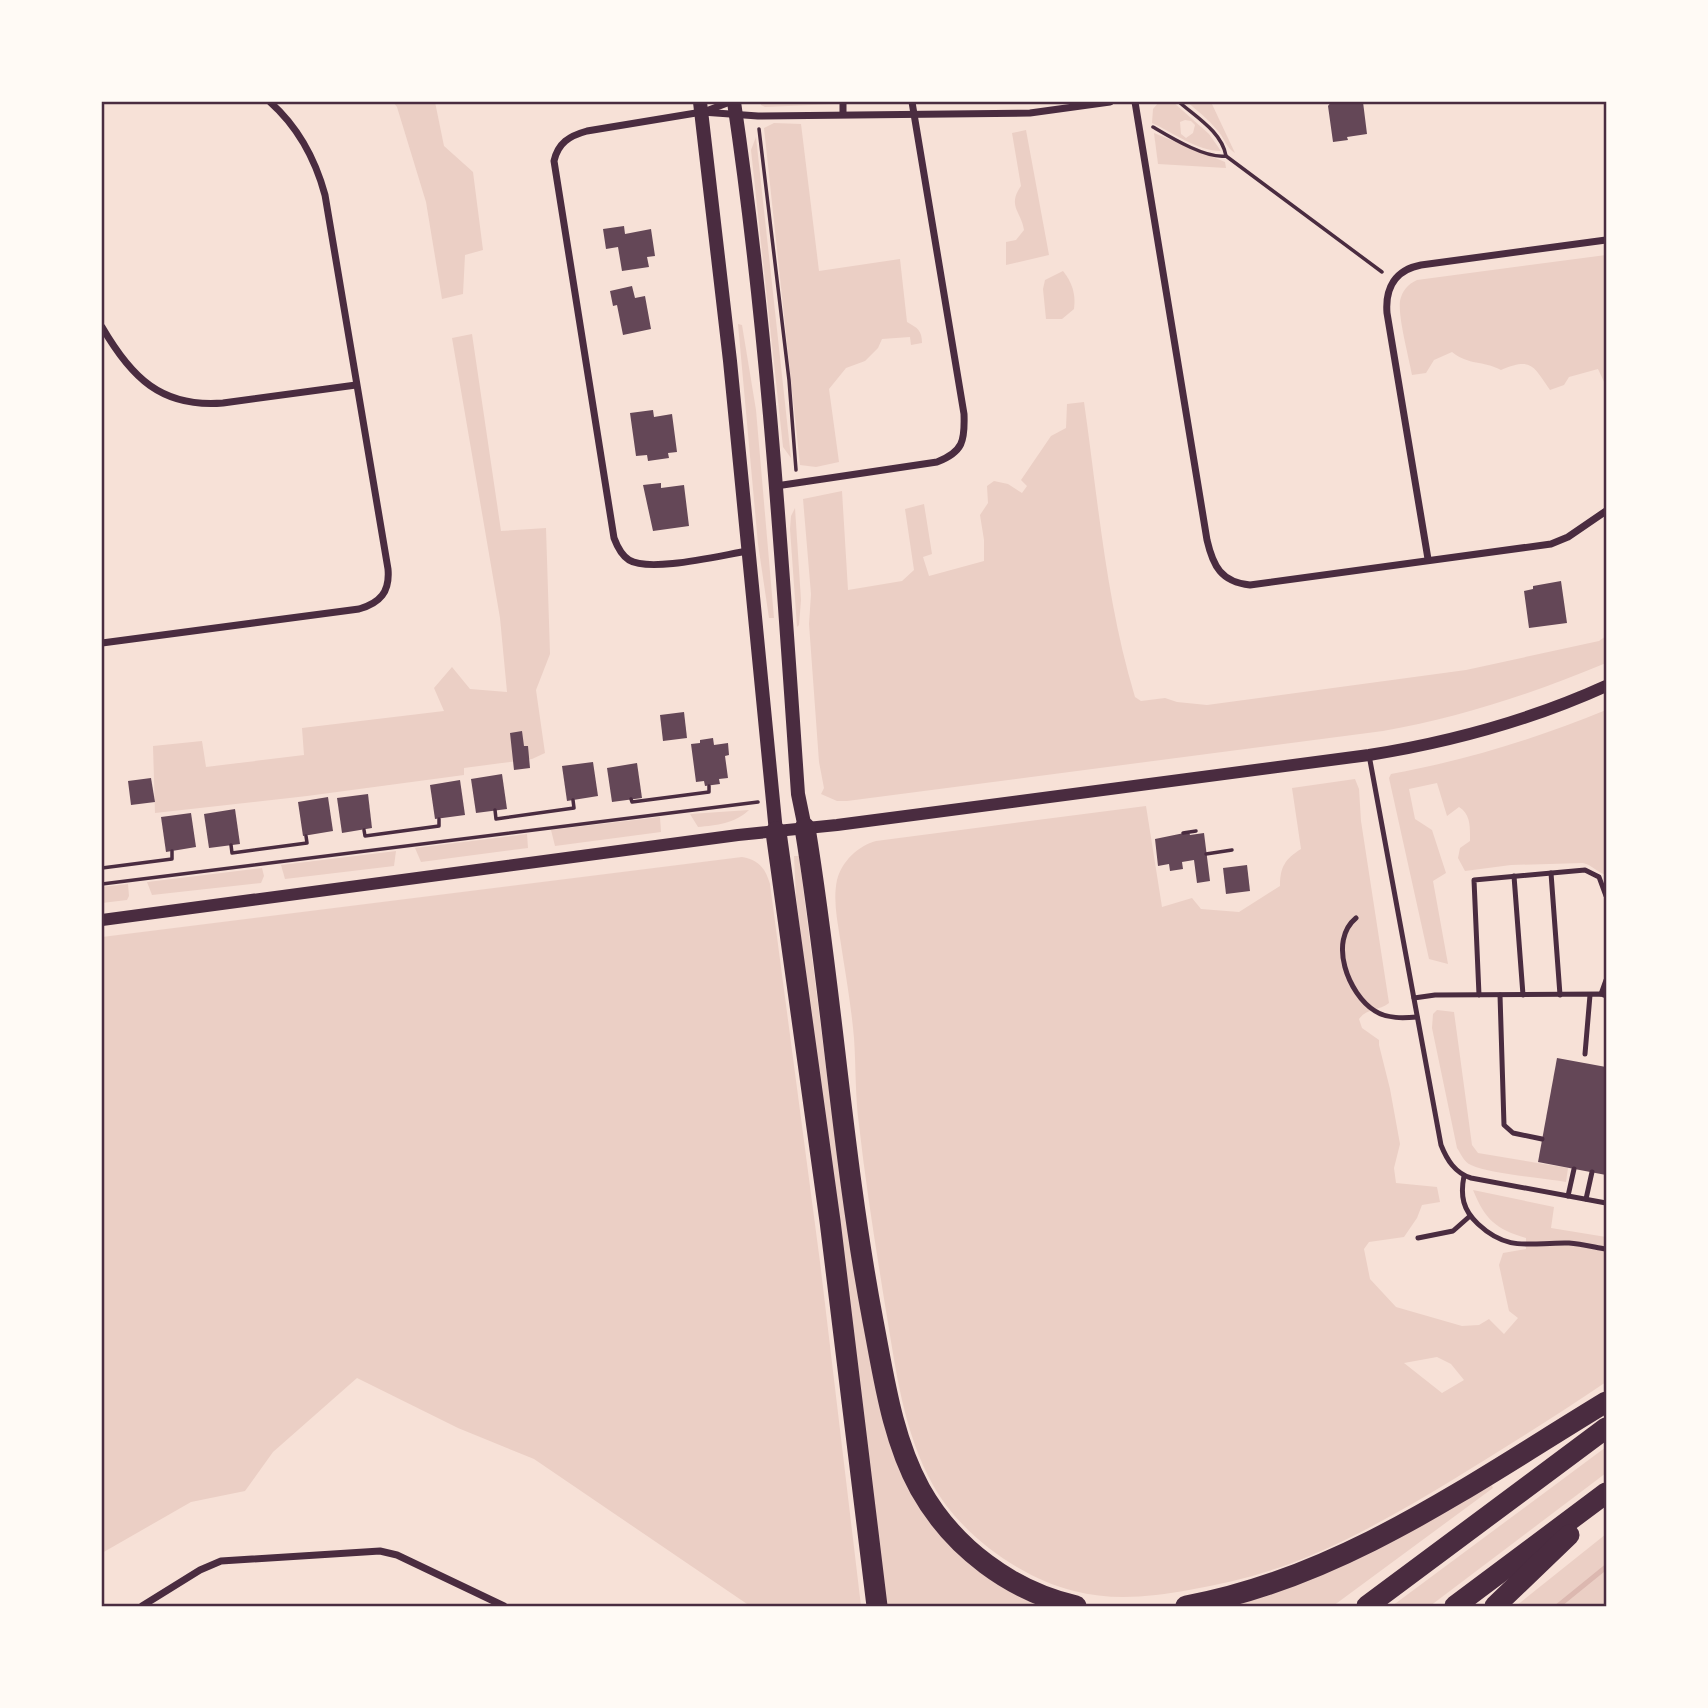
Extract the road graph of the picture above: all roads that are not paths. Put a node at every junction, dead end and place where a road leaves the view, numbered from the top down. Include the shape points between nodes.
1 (270, 102) edge
2 (843, 102) edge
3 (912, 102) edge
4 (973, 102) edge
5 (1110, 102) edge
6 (1135, 102) edge
7 (733, 106) edge
8 (701, 107) edge
9 (973, 112) junction
10 (843, 114) junction
11 (914, 114) junction
12 (1606, 240) edge
13 (102, 327) edge
14 (356, 385) junction
15 (776, 486) junction
16 (1606, 511) edge
17 (748, 551) junction
18 (1428, 559) junction
19 (102, 642) edge
20 (1606, 686) edge
21 (1369, 755) junction
22 (806, 828) junction
23 (776, 832) junction
24 (1551, 873) junction
25 (1514, 876) junction
26 (1606, 896) edge
27 (1356, 918) dead end
28 (102, 920) edge
29 (1606, 980) edge
30 (1479, 995) junction
31 (1500, 995) junction
32 (1523, 995) junction
33 (1560, 995) junction
34 (1590, 995) junction
35 (1604, 995) edge
36 (1414, 998) junction
37 (1418, 1017) junction
38 (1585, 1054) dead end
39 (1542, 1139) dead end
40 (1573, 1169) dead end
41 (1592, 1172) dead end
42 (1464, 1176) junction
43 (1568, 1196) junction
44 (1586, 1199) junction
45 (1606, 1203) edge
46 (1470, 1216) junction
47 (1418, 1238) dead end
48 (1606, 1249) edge
49 (1606, 1402) edge
50 (1606, 1428) edge
51 (1606, 1493) edge
52 (1606, 1499) edge
53 (142, 1606) edge
54 (504, 1606) edge
55 (877, 1606) edge
56 (1076, 1606) edge
57 (1186, 1606) edge
58 (1367, 1606) edge
59 (1455, 1606) edge
60 (1495, 1606) edge

1 - 14 street via 299,135 318,170
2 - 10 street
3 - 11 street
4 - 9 street
5 - 9 street via 1030,113
6 - 18 street via 1212,561 1224,577 1250,585
7 - 8 street
7 - 8 street
7 - 10 street via 758,116
7 - 15 main road
8 - 17 main road
8 - 17 street via 576,134 560,145 554,161 618,548 630,560 654,565
9 - 11 street
10 - 11 street
11 - 15 street via 964,414 962,444 956,453 937,462
12 - 18 street via 1421,265 1402,271 1390,286 1387,313
13 - 14 street via 129,369 181,400 223,403
14 - 19 street via 388,569 386,590 377,602 354,610
15 - 22 main road via 798,794
16 - 18 street via 1551,544
17 - 23 main road
20 - 21 street via 1499,726
21 - 22 street
21 - 36 lane
22 - 23 street
22 - 56 highway via 860,1249 897,1432 919,1488 962,1544 1016,1583
23 - 28 street
23 - 55 highway
24 - 25 lane
24 - 26 lane via 1592,872 1605,887
24 - 33 lane
25 - 30 lane via 1474,880
25 - 32 lane
27 - 37 lane via 1348,924 1342,941 1354,990 1382,1015
29 - 35 lane
30 - 31 lane
30 - 36 lane
31 - 32 lane
31 - 39 lane via 1504,1125 1513,1133
32 - 33 lane
33 - 34 lane
34 - 35 lane
34 - 38 lane
36 - 37 lane
37 - 42 lane via 1441,1145
40 - 43 lane
41 - 44 lane
42 - 43 lane
42 - 46 lane via 1461,1192
43 - 44 lane
44 - 45 lane
46 - 47 lane via 1453,1231
46 - 48 lane via 1506,1243 1569,1243
49 - 57 highway via 1427,1511 1327,1563 1258,1589
50 - 58 highway
51 - 59 highway
52 - 60 highway
53 - 54 street via 214,1563 380,1551

